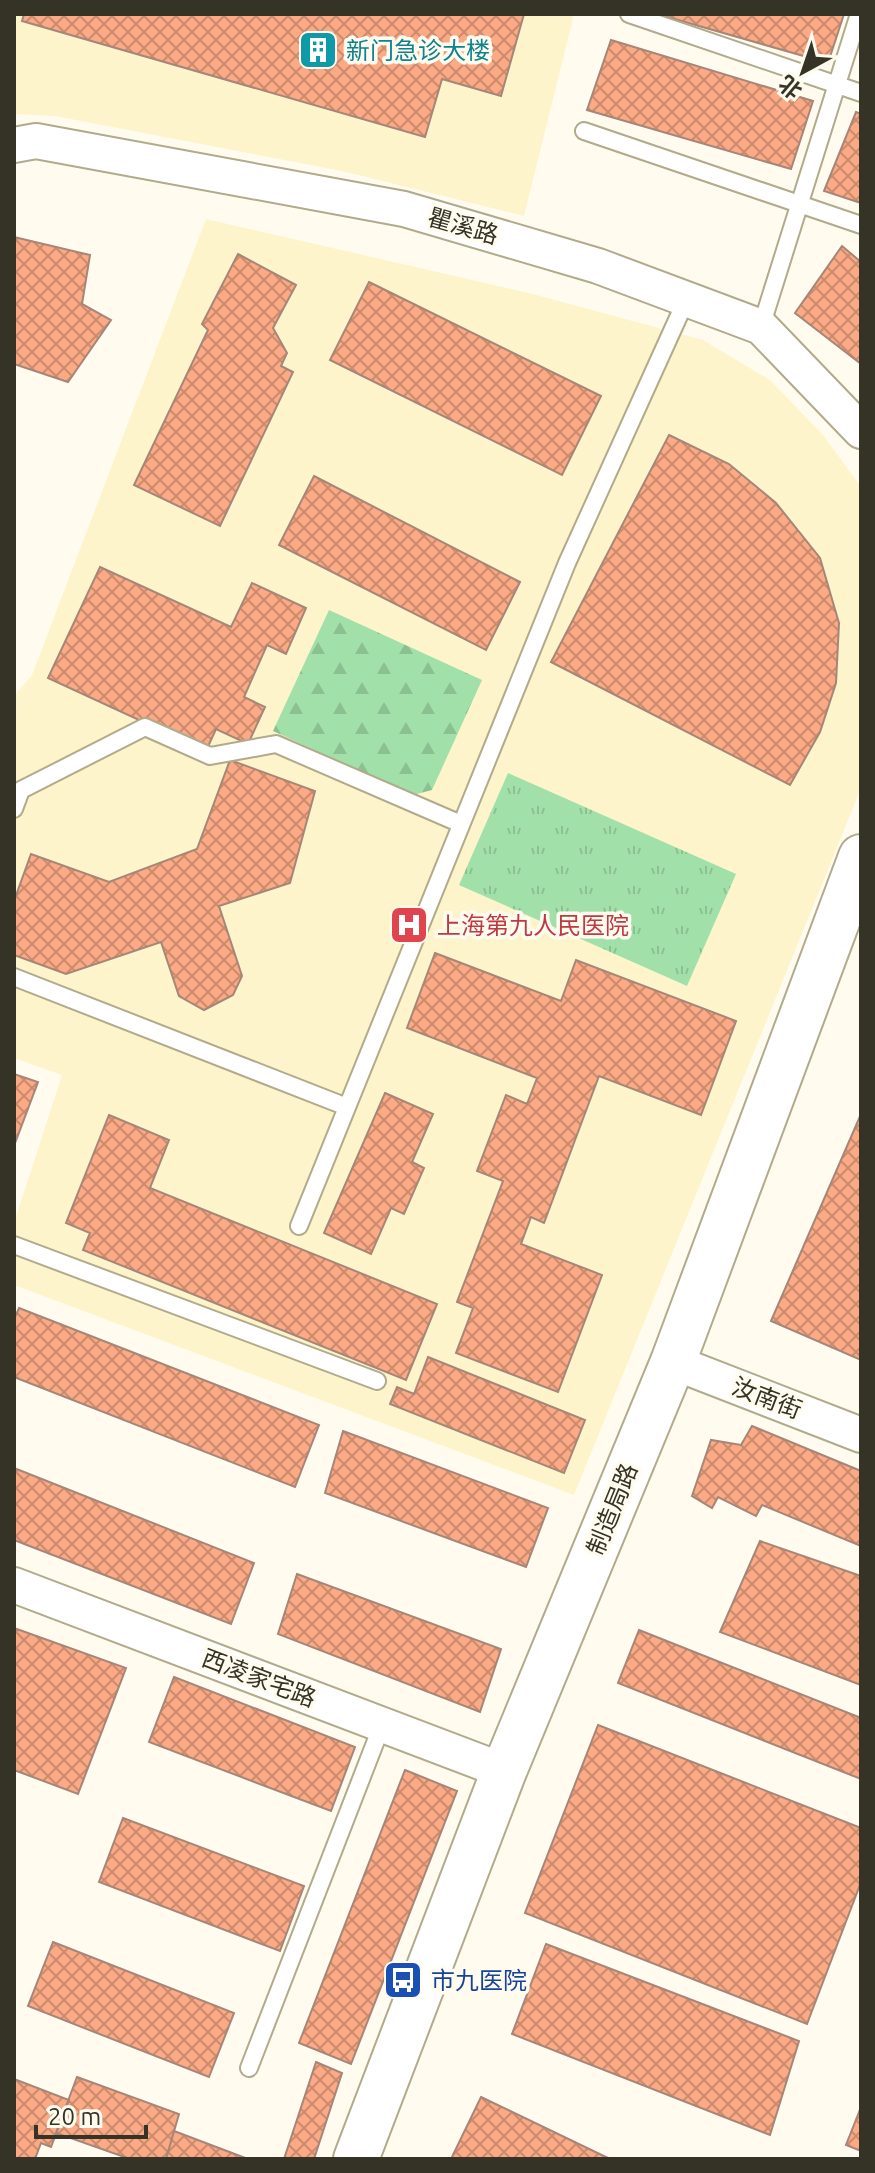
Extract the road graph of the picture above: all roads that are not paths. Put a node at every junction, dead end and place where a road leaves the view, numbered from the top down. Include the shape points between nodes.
1 (629, 14) edge
2 (859, 14) edge
3 (837, 84) junction
4 (861, 93) edge
5 (584, 131) dead end
6 (14, 145) edge
7 (799, 204) junction
8 (861, 225) edge
9 (687, 298) junction
10 (761, 327) junction
11 (861, 431) edge
12 (14, 809) edge
13 (461, 824) junction
14 (861, 857) edge
15 (14, 977) edge
16 (347, 1107) junction
17 (299, 1226) dead end
18 (14, 1245) edge
19 (673, 1362) junction
20 (377, 1381) dead end
21 (861, 1435) edge
22 (14, 1585) edge
23 (382, 1725) junction
24 (504, 1771) junction
25 (249, 2068) dead end
26 (356, 2159) edge

1 - 3 lane
2 - 3 lane
3 - 4 lane
3 - 7 lane
5 - 7 lane
6 - 9 street, 瞿溪路 via 36,141 404,209
7 - 8 lane
7 - 10 lane
9 - 10 street, 瞿溪路
9 - 13 lane via 567,563
10 - 11 street, 瞿溪路
12 - 13 lane via 21,790 145,727 210,756 276,744
13 - 16 lane
14 - 19 street, 制造局路
15 - 16 lane
16 - 17 lane
18 - 20 lane
19 - 21 street, 汝南街
19 - 24 street, 制造局路
22 - 23 street, 西凌家宅路
23 - 24 street, 西凌家宅路
23 - 25 lane
24 - 26 street, 制造局路

